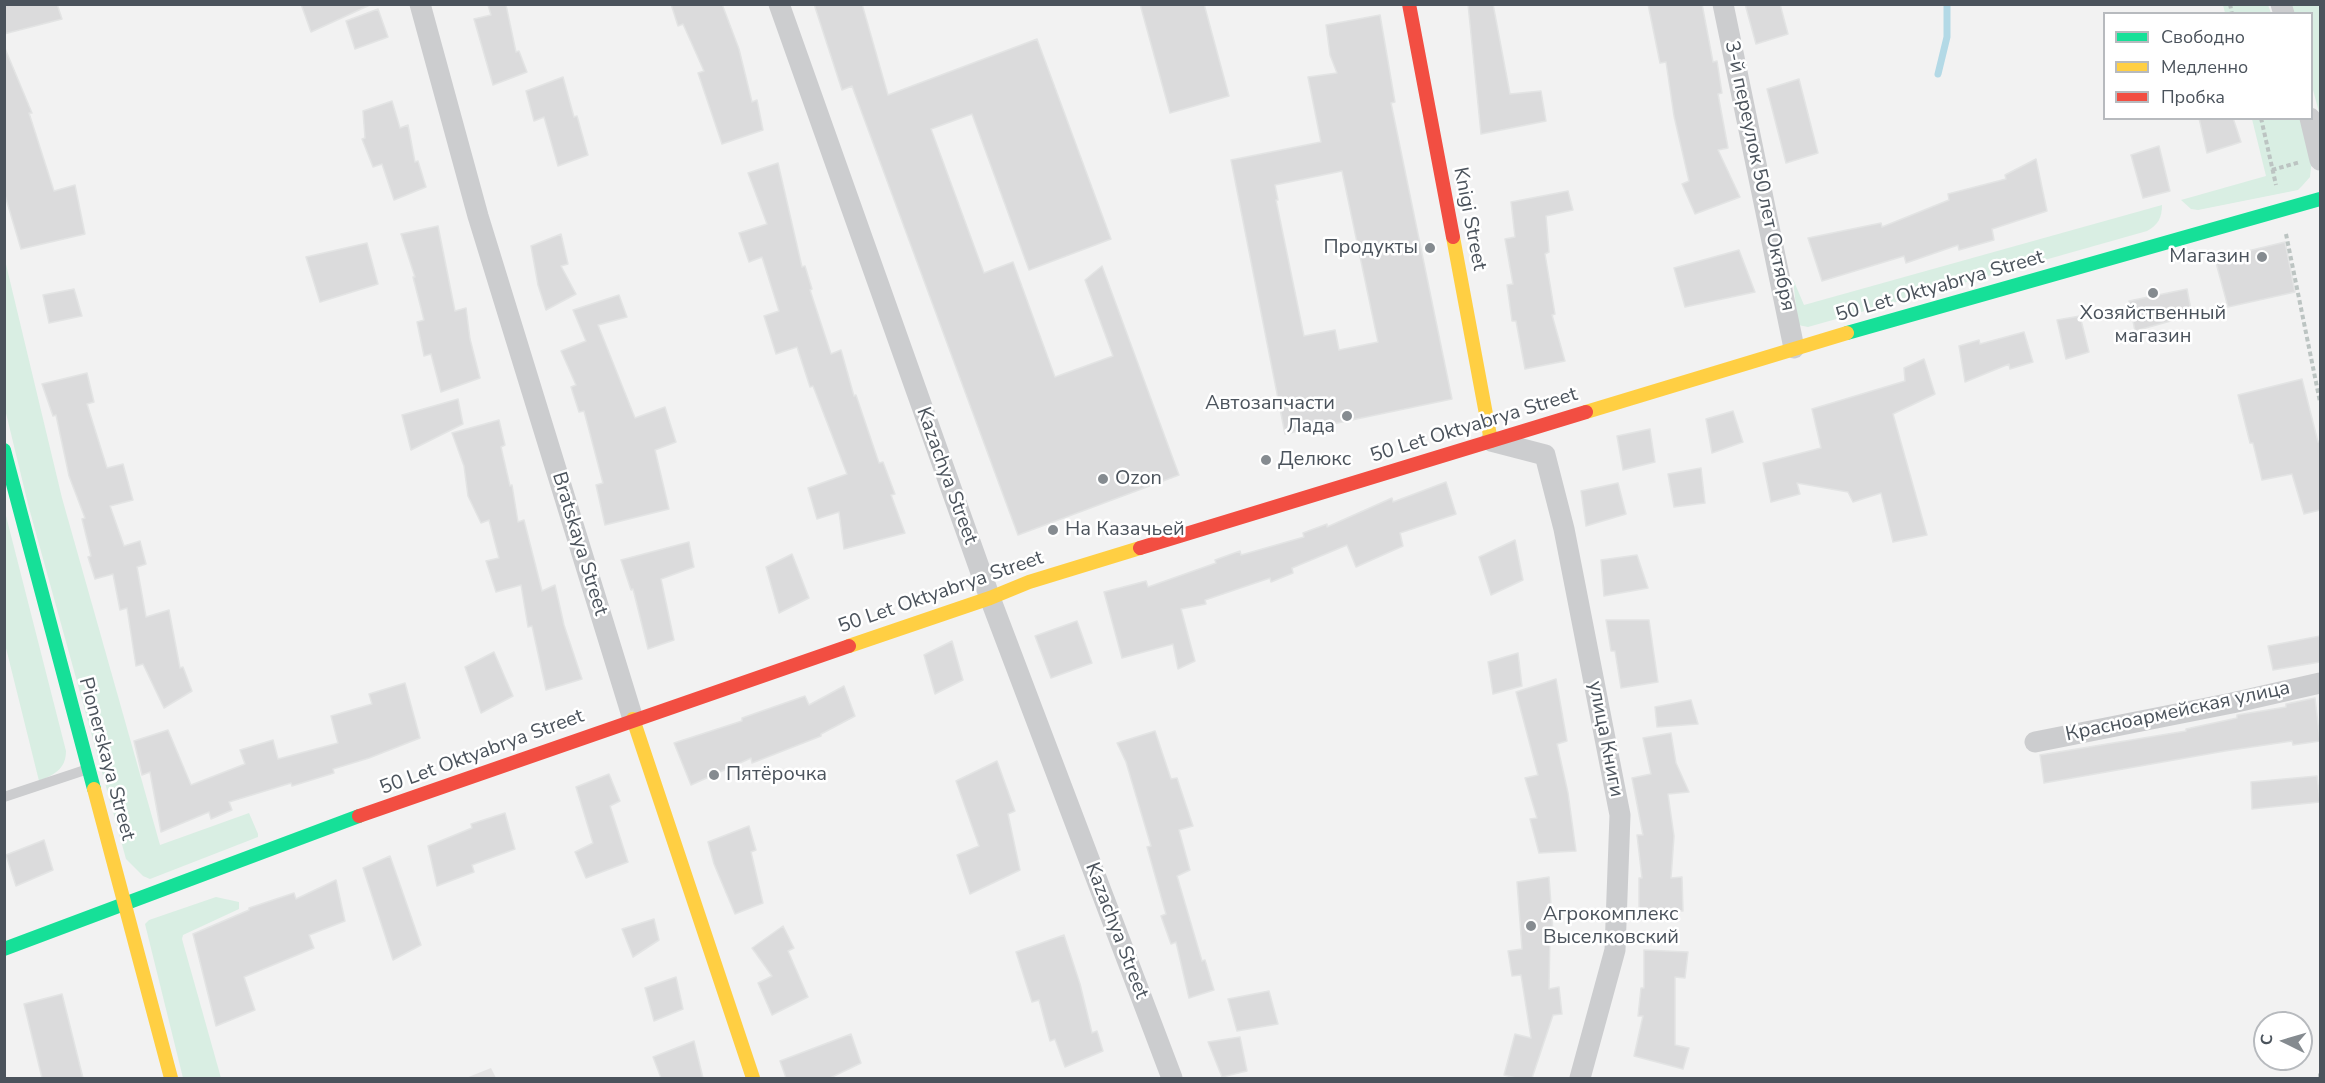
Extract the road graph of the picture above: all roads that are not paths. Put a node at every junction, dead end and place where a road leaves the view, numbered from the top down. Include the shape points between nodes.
1 (420, 4) edge
2 (779, 4) edge
3 (1409, 4) edge
4 (1723, 4) edge
5 (2310, 120) edge
6 (2320, 158) edge
7 (2320, 200) edge
8 (1794, 348) junction
9 (1491, 441) junction
10 (4, 450) edge
11 (990, 598) junction
12 (2320, 683) edge
13 (633, 719) junction
14 (2035, 742) dead end
15 (89, 768) junction
16 (4, 797) edge
17 (124, 902) junction
18 (4, 949) edge
19 (171, 1078) edge
20 (753, 1078) edge
21 (1172, 1078) edge
22 (1580, 1078) edge

1 - 13 street, Bratskaya Street via 478,216
2 - 11 street, Kazachya Street
3 - 9 main road, Knigi Street
4 - 8 street, 3-й переулок 50 лет Октября
5 - 6 street
7 - 8 main road, 50 Let Oktyabrya Street
8 - 9 main road, 50 Let Oktyabrya Street
9 - 11 main road, 50 Let Oktyabrya Street via 1029,582
9 - 22 street, улица Книги via 1545,454 1564,529 1620,815 1615,950
10 - 15 main road, Pionerskaya Street
11 - 13 main road, 50 Let Oktyabrya Street
11 - 21 street, Kazachya Street
12 - 14 street, Красноармейская улица
13 - 17 main road, 50 Let Oktyabrya Street
13 - 20 main road, Bratskaya Street
15 - 16 lane
15 - 17 main road, Pionerskaya Street
17 - 18 main road, 50 Let Oktyabrya Street
17 - 19 main road, Pionerskaya Street

